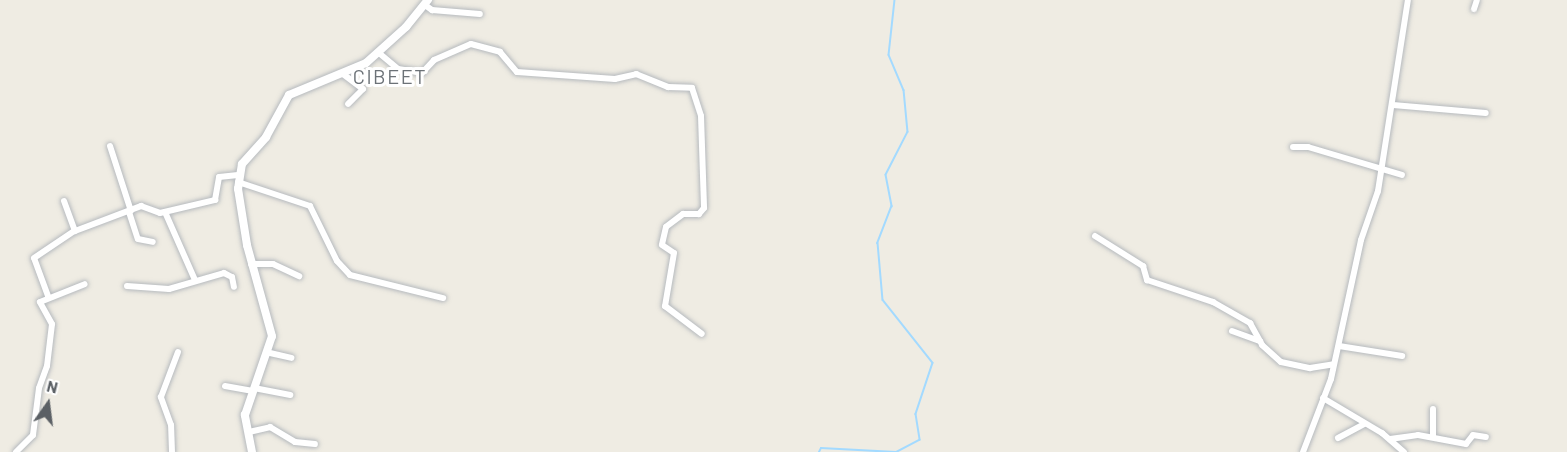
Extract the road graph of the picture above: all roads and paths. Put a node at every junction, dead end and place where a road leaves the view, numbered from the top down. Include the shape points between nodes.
1 (1407, 0) edge
2 (1477, 0) edge
3 (426, 2) edge
4 (1474, 9) dead end
5 (480, 14) dead end
6 (379, 53) junction
7 (343, 74) junction
8 (348, 104) dead end
9 (1393, 105) junction
10 (1486, 113) dead end
11 (110, 146) dead end
12 (1293, 147) dead end
13 (1382, 167) junction
14 (1402, 175) dead end
15 (238, 178) junction
16 (64, 201) dead end
17 (130, 212) junction
18 (165, 212) junction
19 (74, 231) junction
20 (1095, 236) dead end
21 (153, 242) dead end
22 (251, 264) junction
23 (298, 276) dead end
24 (195, 280) junction
25 (85, 284) dead end
26 (127, 286) dead end
27 (234, 287) dead end
28 (48, 296) junction
29 (443, 298) dead end
30 (1232, 331) dead end
31 (702, 334) dead end
32 (1260, 341) junction
33 (1339, 346) junction
34 (178, 352) dead end
35 (270, 353) junction
36 (1402, 356) dead end
37 (291, 358) dead end
38 (1334, 364) junction
39 (225, 386) dead end
40 (253, 390) junction
41 (290, 395) dead end
42 (1323, 398) junction
43 (1433, 408) dead end
44 (1364, 424) junction
45 (249, 432) junction
46 (1433, 437) junction
47 (1486, 437) dead end
48 (1338, 438) dead end
49 (1390, 439) junction
50 (315, 444) dead end
51 (15, 452) edge
52 (172, 452) edge
53 (252, 452) edge
54 (1303, 452) edge
55 (1404, 452) edge

1 - 9 street
2 - 4 street
3 - 5 street via 432,10
3 - 6 main road
6 - 7 main road
6 - 31 street via 396,69 421,73 434,60 471,44 500,52 517,72 615,79 636,74 668,87 692,88 701,116 704,208 699,214 683,214 666,227 662,245 674,253 665,306
7 - 8 street via 363,89
7 - 15 main road via 289,95
9 - 10 street
9 - 13 street
11 - 17 street
12 - 13 street
13 - 14 street
13 - 33 street
15 - 18 street via 219,177 216,200
15 - 22 main road
15 - 29 street via 310,206 337,261 350,274
16 - 19 street
17 - 18 street via 143,206
17 - 19 street
17 - 21 street via 138,239
18 - 24 street
19 - 28 street via 34,258
20 - 32 street via 1143,266 1147,280 1213,302 1250,323
22 - 23 street via 273,264
22 - 35 main road via 269,316
24 - 26 street via 169,289
24 - 27 street via 224,273 232,277
25 - 28 street
28 - 51 street via 39,304 52,325 35,425 29,440
30 - 32 street
32 - 38 street via 1275,359 1288,365
33 - 36 street
33 - 38 street
34 - 52 street via 161,397 171,425
35 - 37 street
35 - 40 main road
38 - 42 street
39 - 40 street
40 - 41 street
40 - 45 main road via 245,415
42 - 44 street
42 - 54 street
43 - 46 street
44 - 48 street
44 - 49 street
45 - 50 street via 270,427 295,442
45 - 53 main road
46 - 47 street via 1466,444 1473,435
46 - 49 street via 1406,434
49 - 55 street

